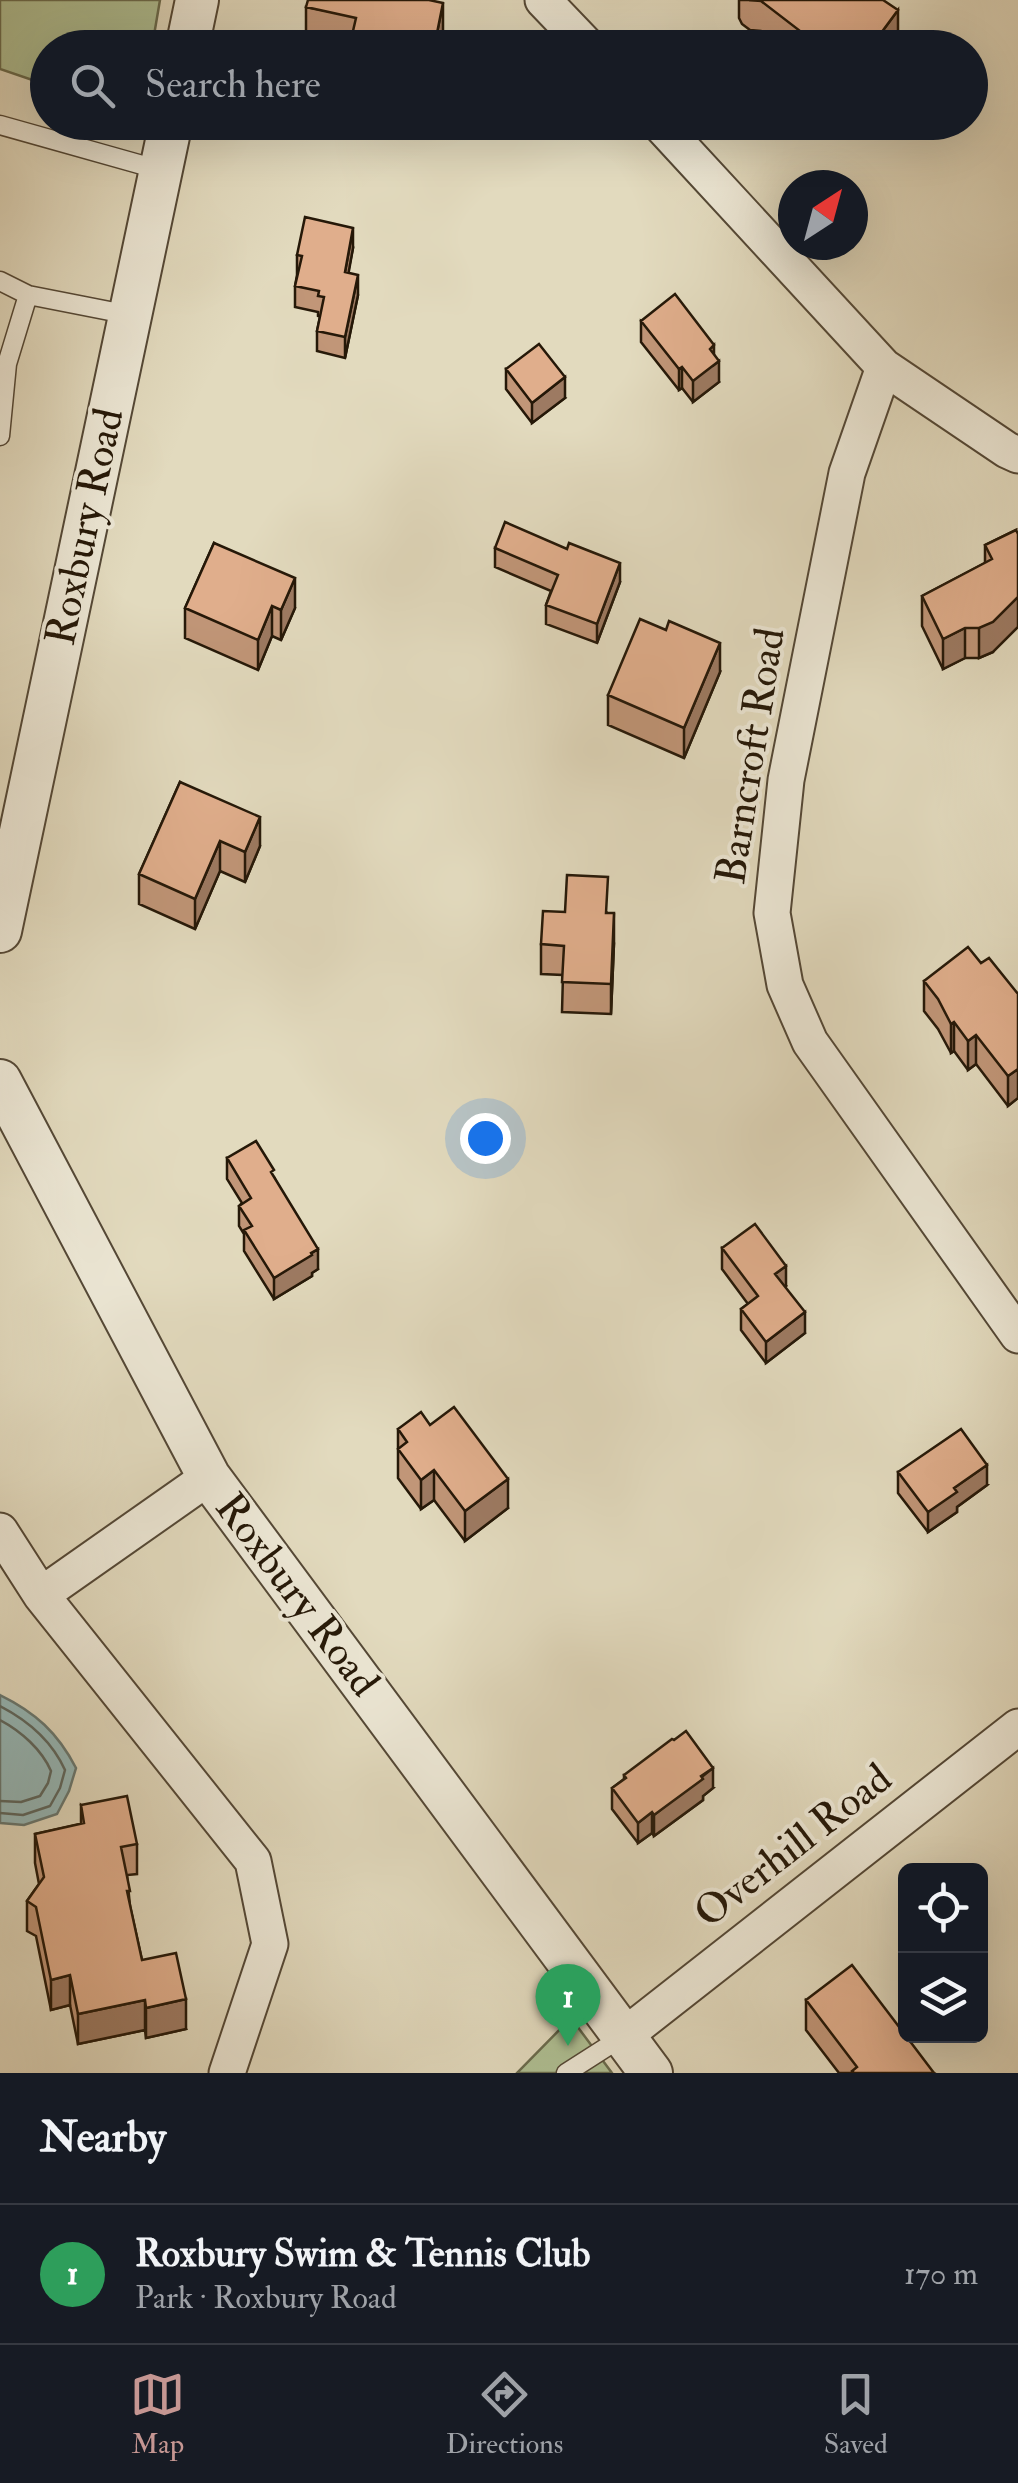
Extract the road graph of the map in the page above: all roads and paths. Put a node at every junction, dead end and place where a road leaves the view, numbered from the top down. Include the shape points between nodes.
1 (196, 0) edge
2 (544, 0) edge
3 (190, 30) edge
4 (572, 30) edge
5 (0, 125) edge
6 (30, 133) edge
7 (54, 140) edge
8 (167, 140) edge
9 (675, 140) edge
10 (161, 170) junction
11 (0, 282) edge
12 (28, 295) junction
13 (130, 315) junction
14 (884, 367) junction
15 (0, 436) edge
16 (1018, 455) edge
17 (0, 931) edge
18 (0, 1081) edge
19 (1018, 1335) edge
20 (209, 1477) junction
21 (0, 1532) edge
22 (41, 1595) junction
23 (1018, 1727) edge
24 (624, 2036) junction
25 (227, 2073) edge
26 (566, 2073) edge
27 (651, 2073) edge

1 - 3 street
2 - 4 street
5 - 6 lane
7 - 10 lane
8 - 10 street, Roxbury Road
9 - 14 street
10 - 13 street, Roxbury Road
11 - 12 lane
12 - 13 lane
12 - 15 lane via 6,364
13 - 17 street, Roxbury Road
14 - 16 street
14 - 19 street, Barncroft Road via 847,473 786,780 772,913 785,985 810,1042
18 - 20 street, Roxbury Road
20 - 22 street
20 - 24 street, Roxbury Road
21 - 22 street
22 - 25 street via 254,1861 270,1944
23 - 24 street, Overhill Road
24 - 26 lane
24 - 27 street, Roxbury Road

